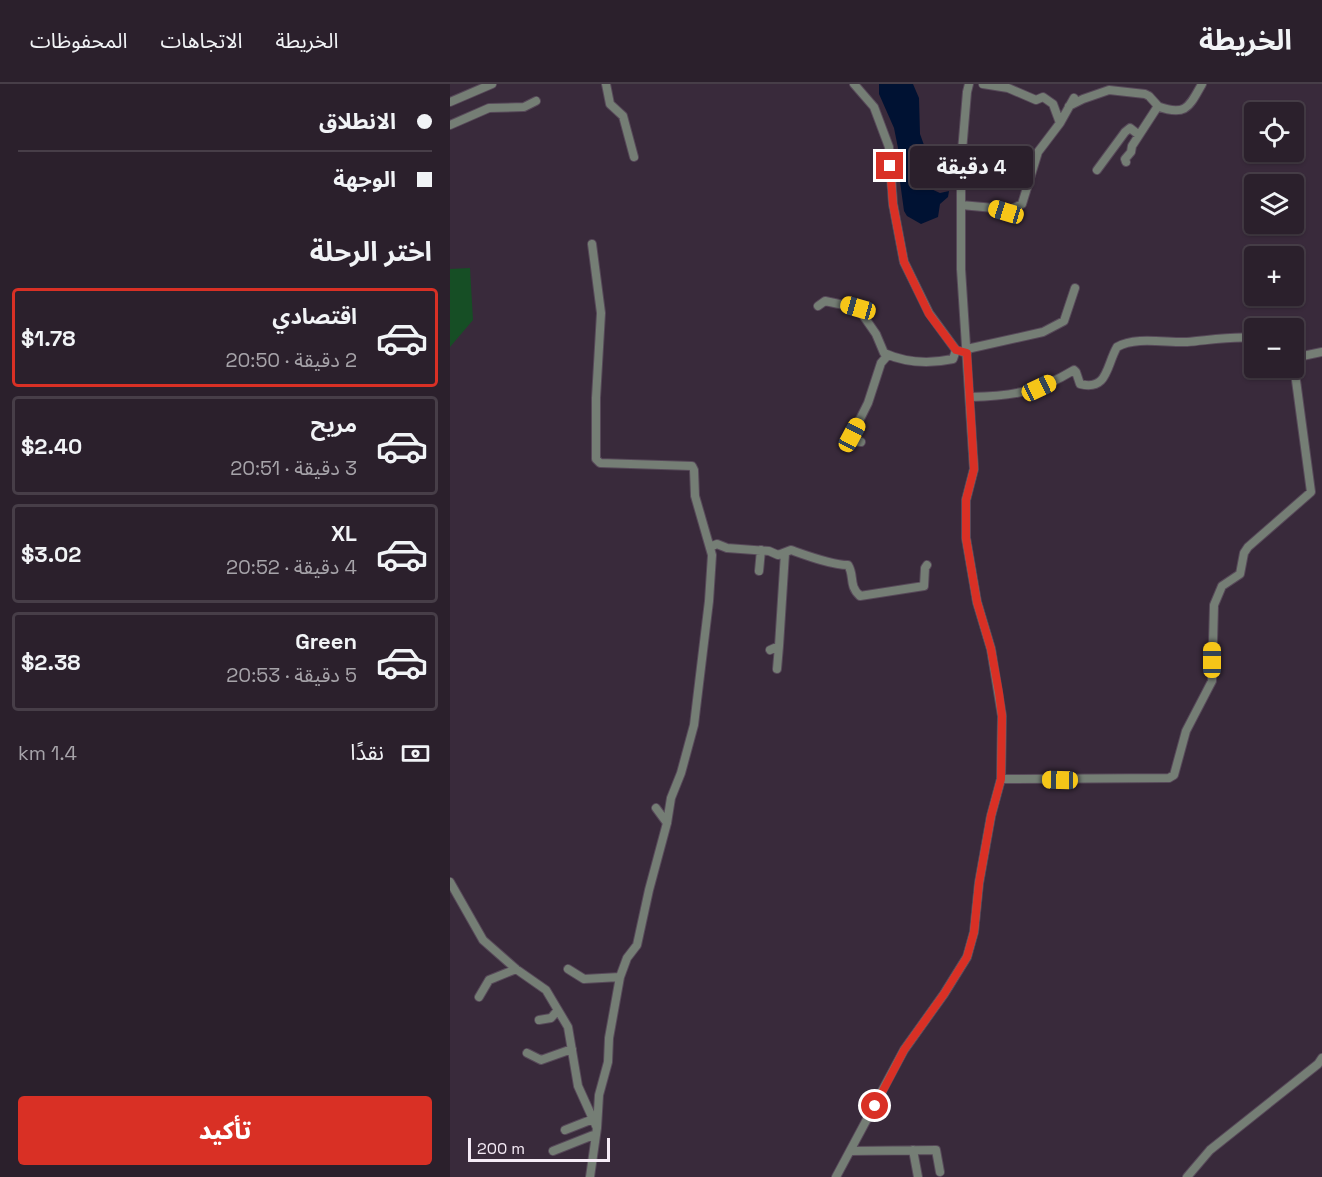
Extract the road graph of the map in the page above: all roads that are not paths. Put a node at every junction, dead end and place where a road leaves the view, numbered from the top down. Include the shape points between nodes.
1 (492, 84) edge
2 (606, 84) edge
3 (854, 84) edge
4 (969, 84) edge
5 (983, 84) edge
6 (1202, 84) edge
7 (1074, 98) dead end
8 (536, 100) dead end
9 (450, 102) edge
10 (1069, 106) junction
11 (1158, 106) junction
12 (1060, 123) junction
13 (450, 125) edge
14 (1139, 135) junction
15 (634, 157) dead end
16 (1126, 162) dead end
17 (1097, 170) dead end
18 (961, 205) junction
19 (592, 244) dead end
20 (1076, 288) dead end
21 (818, 306) dead end
22 (1244, 338) edge
23 (956, 350) junction
24 (967, 351) junction
25 (1322, 352) edge
26 (888, 355) junction
27 (1304, 356) edge
28 (1296, 378) edge
29 (971, 397) junction
30 (861, 442) dead end
31 (710, 547) junction
32 (761, 550) junction
33 (785, 553) junction
34 (927, 565) dead end
35 (759, 571) dead end
36 (779, 646) junction
37 (770, 650) dead end
38 (777, 669) dead end
39 (1001, 779) junction
40 (656, 808) dead end
41 (667, 823) junction
42 (450, 882) edge
43 (516, 969) junction
44 (568, 969) dead end
45 (620, 977) junction
46 (479, 997) dead end
47 (557, 1011) junction
48 (539, 1020) dead end
49 (572, 1049) junction
50 (527, 1053) dead end
51 (1322, 1058) edge
52 (593, 1119) junction
53 (565, 1130) dead end
54 (596, 1131) junction
55 (913, 1150) junction
56 (553, 1151) dead end
57 (850, 1151) junction
58 (940, 1172) dead end
59 (590, 1177) edge
60 (836, 1177) edge
61 (918, 1177) edge
62 (1187, 1177) edge

1 - 9 street
2 - 15 street via 610,105 622,116
3 - 23 street via 874,107 889,147 893,204 904,262 929,314
4 - 18 street
5 - 12 street via 1008,88 1036,100 1043,97 1053,104
6 - 11 street via 1190,106 1182,111
7 - 10 street
8 - 13 street via 524,107 489,108
10 - 11 street via 1109,90 1145,94
10 - 12 street
11 - 14 street
12 - 18 street via 1038,152 1022,204 1006,212
14 - 16 street
14 - 17 street via 1130,128 1125,132
18 - 24 street
19 - 31 street via 601,313 596,459 600,463 692,466 695,496
20 - 24 street via 1064,321 1042,332
21 - 26 street via 825,301 858,308
22 - 29 street via 1128,342 1117,347 1103,380 1096,385 1080,384 1074,370 1022,393
23 - 24 street
23 - 26 street via 953,359 934,363
24 - 29 street
25 - 27 street
26 - 30 street via 881,363 852,435 851,440
28 - 39 street via 1311,492 1248,547 1240,574 1222,586 1212,614 1212,681 1186,731 1174,775
29 - 39 street via 974,469 966,500 966,538 999,693
31 - 32 street via 717,544
31 - 41 street via 709,601 694,725
32 - 33 street
32 - 35 street
33 - 34 street via 790,550 849,565 851,583 860,596 924,586
33 - 36 street
36 - 37 street
36 - 38 street
39 - 57 street via 967,957 904,1050
40 - 41 street
41 - 45 street via 637,945
42 - 43 street via 483,940
43 - 46 street via 489,980
43 - 47 street via 546,990
44 - 45 street via 584,979
45 - 54 street
47 - 48 street
47 - 49 street via 568,1027
49 - 50 street via 542,1060
49 - 52 street via 578,1086
51 - 62 street via 1210,1150
52 - 53 street
52 - 54 street
54 - 56 street
54 - 59 street
55 - 57 street
55 - 58 street via 936,1150
55 - 61 street
57 - 60 street

